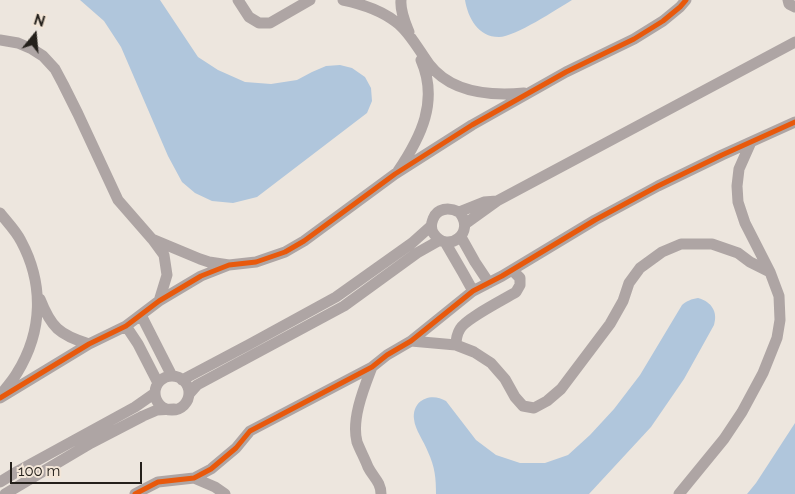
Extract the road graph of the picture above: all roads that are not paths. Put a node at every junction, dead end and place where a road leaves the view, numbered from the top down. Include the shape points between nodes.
1 (238, 0) edge
2 (319, 0) edge
3 (344, 0) edge
4 (401, 0) edge
5 (686, 0) edge
6 (788, 0) edge
7 (307, 2) edge
8 (795, 7) edge
9 (0, 40) edge
10 (413, 41) junction
11 (795, 42) edge
12 (529, 92) junction
13 (795, 122) edge
14 (751, 142) junction
15 (722, 155) junction
16 (739, 169) junction
17 (396, 174) junction
18 (497, 201) junction
19 (459, 212) junction
20 (0, 213) edge
21 (465, 224) junction
22 (431, 226) junction
23 (460, 237) junction
24 (753, 237) junction
25 (152, 239) junction
26 (442, 241) junction
27 (738, 253) junction
28 (229, 265) junction
29 (512, 270) junction
30 (770, 272) junction
31 (489, 283) junction
32 (36, 291) junction
33 (473, 291) junction
34 (159, 301) junction
35 (140, 315) junction
36 (126, 326) junction
37 (411, 340) junction
38 (89, 344) junction
39 (456, 345) junction
40 (372, 367) junction
41 (177, 378) junction
42 (344, 381) junction
43 (156, 388) junction
44 (363, 393) junction
45 (188, 394) junction
46 (0, 397) edge
47 (174, 410) junction
48 (194, 478) junction
49 (0, 482) edge
50 (5, 494) edge
51 (135, 494) edge
52 (225, 494) edge
53 (381, 494) edge
54 (679, 494) edge

1 - 7 street via 249,18 259,23 270,23
2 - 7 street
3 - 10 street via 382,13 398,23
4 - 10 street
5 - 12 street via 663,21 634,39
6 - 8 street
9 - 25 street via 32,49 54,69 118,200
10 - 12 street via 431,66 445,80 457,86 504,95
10 - 17 street via 426,72 428,101 415,145
11 - 18 street
12 - 17 street
13 - 14 street
14 - 15 street
14 - 16 street
15 - 16 street
15 - 29 street via 595,220
16 - 24 street via 738,202
17 - 28 street via 285,252 256,262
18 - 19 street via 484,202
18 - 21 street
19 - 21 street
19 - 22 street via 443,209 434,216
20 - 32 street via 24,246
21 - 23 street
22 - 26 street via 435,236
22 - 41 street via 336,298
23 - 26 street via 450,242
23 - 31 street
24 - 27 street
24 - 30 street
25 - 28 street via 200,259
25 - 34 street via 164,255 167,275
26 - 33 street
26 - 45 street via 417,253 344,306 197,385
27 - 30 street
27 - 39 street via 712,244 681,244 662,252 640,268 629,283 610,324 585,358 561,389 547,402 534,408 523,406 514,397 505,379 491,363
28 - 34 street via 201,276
29 - 31 street
29 - 39 street via 520,278 516,292 467,321 460,328
30 - 54 street via 779,296 780,320 777,338 763,373 724,438
31 - 33 street
32 - 38 street via 47,316 60,332
32 - 46 street via 36,328 17,374
33 - 37 street
34 - 35 street
35 - 36 street
35 - 41 street
36 - 38 street
36 - 43 street via 138,344
37 - 39 street
37 - 40 street
38 - 46 street
40 - 42 street
40 - 44 street
41 - 43 street via 166,377
41 - 45 street via 186,384
42 - 44 street
42 - 48 street via 250,430 236,448 211,469
43 - 47 street via 159,403
43 - 49 street via 135,406
44 - 53 street via 356,419 357,441 381,487
45 - 47 street via 184,404
47 - 50 street via 157,410 143,416
48 - 51 street via 158,482
48 - 52 street

